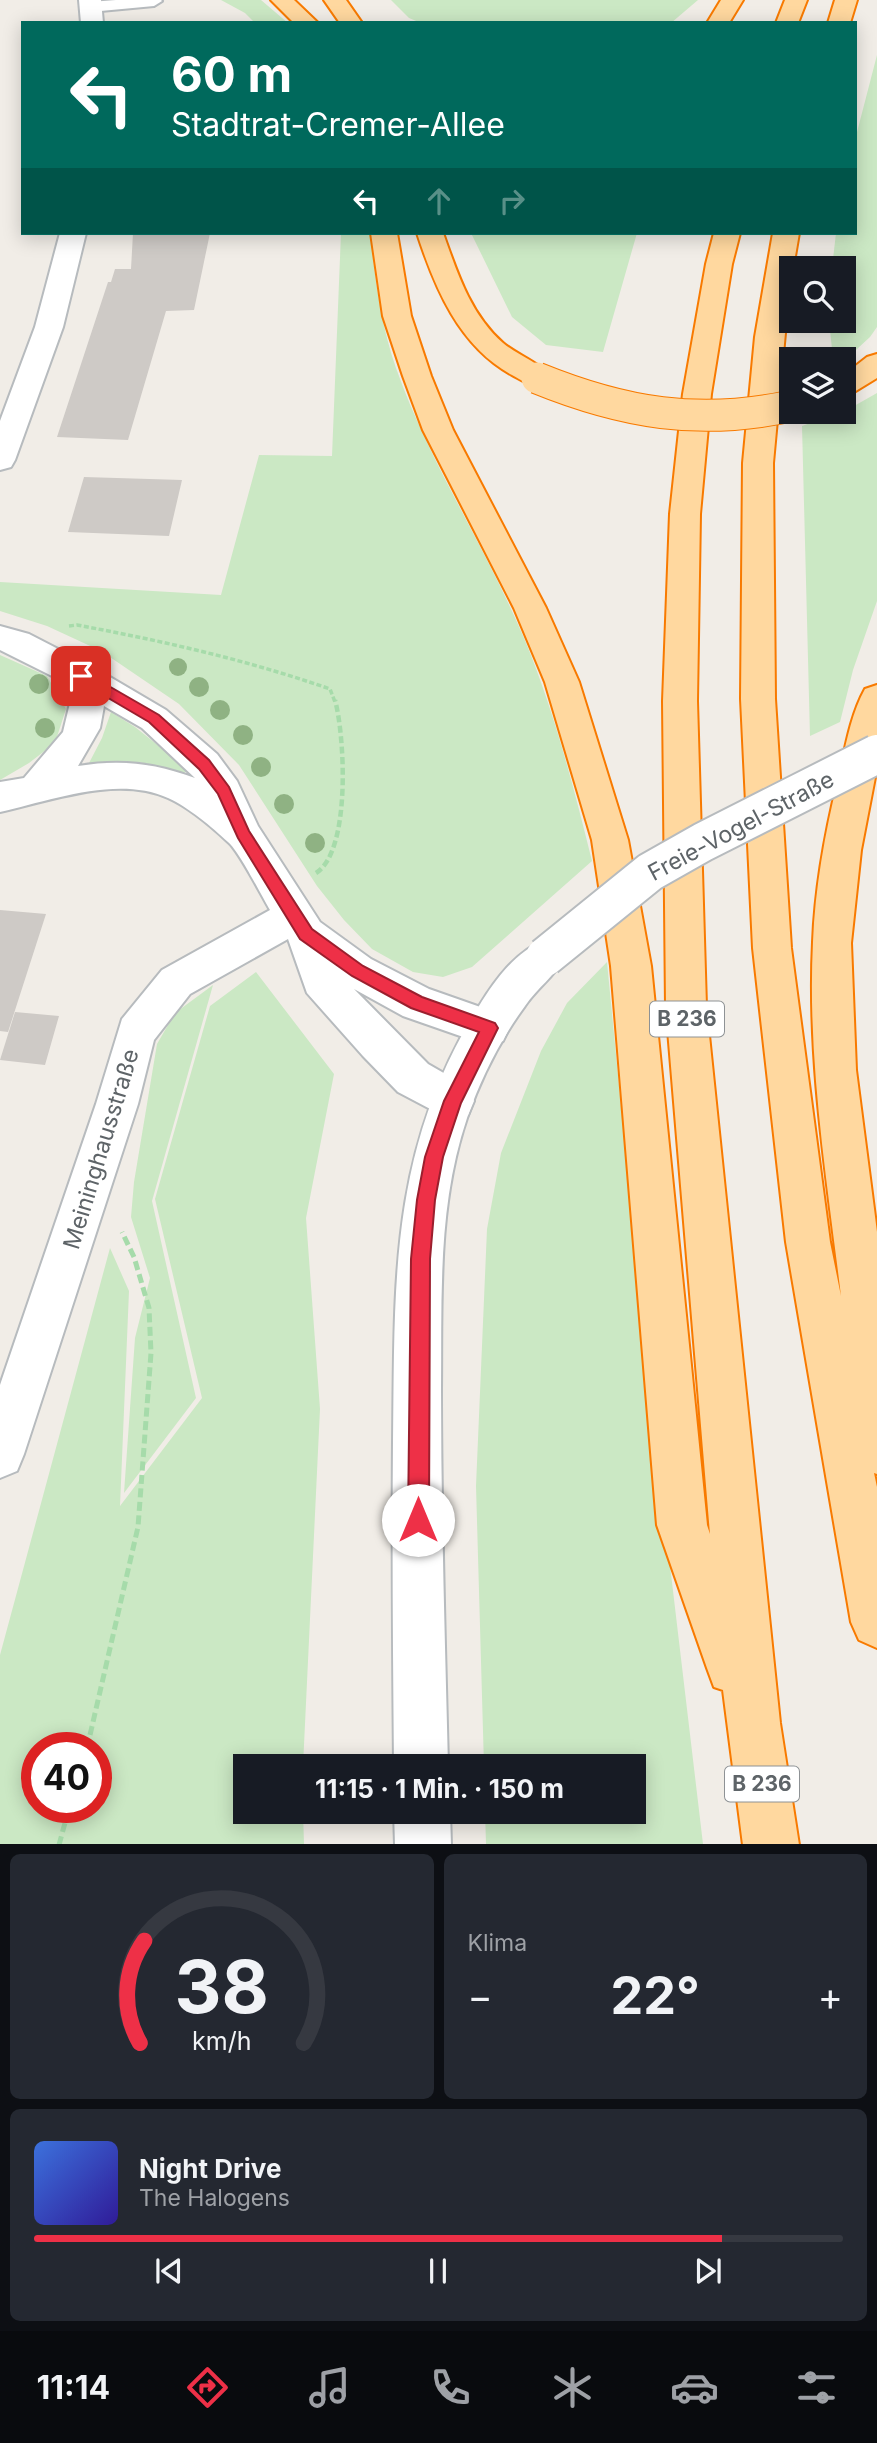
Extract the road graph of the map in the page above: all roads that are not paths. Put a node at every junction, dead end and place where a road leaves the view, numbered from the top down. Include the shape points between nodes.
1 (282, 0) edge
2 (335, 0) edge
3 (732, 0) edge
4 (796, 0) edge
5 (846, 0) edge
6 (154, 1) edge
7 (91, 10) edge
8 (305, 21) edge
9 (350, 21) edge
10 (719, 21) edge
11 (788, 21) edge
12 (840, 21) edge
13 (72, 235) edge
14 (384, 235) edge
15 (431, 235) edge
16 (726, 235) edge
17 (786, 235) edge
18 (877, 363) edge
19 (856, 379) edge
20 (779, 408) edge
21 (0, 460) edge
22 (0, 638) edge
23 (81, 676) junction
24 (877, 698) edge
25 (877, 754) edge
26 (17, 794) edge
27 (243, 834) junction
28 (300, 925) junction
29 (489, 1028) junction
30 (453, 1101) junction
31 (877, 1450) edge
32 (0, 1454) edge
33 (877, 1622) edge
34 (753, 1723) junction
35 (421, 1754) edge
36 (422, 1824) edge
37 (423, 1844) edge
38 (771, 1844) edge

1 - 8 highway
2 - 9 highway
3 - 10 highway
4 - 11 highway
5 - 12 highway
6 - 7 lane
13 - 21 street via 49,327
14 - 34 highway via 397,316 417,376 562,682 610,840 631,967 682,1525
15 - 20 highway, bridge via 447,284 468,322 504,358 537,378 601,402 667,415 731,416
16 - 34 highway, B 236 via 695,408 685,514 680,701 686,1006
17 - 33 highway via 769,337 758,463 758,699 772,948 808,1241
18 - 19 highway
22 - 23 street
23 - 26 street via 87,704 83,729 60,763
23 - 27 street via 154,719 204,764 224,791
24 - 31 highway via 852,793 836,890 832,971 839,1117 872,1372
25 - 29 street, Freie-Vogel-Straße, bridge via 650,872 545,957 512,990
26 - 27 street via 97,776 140,777 182,789
27 - 28 street
28 - 29 street via 357,971 417,1003
28 - 30 street via 321,981 413,1078
28 - 32 street, Meininghausstraße via 176,982 136,1032 95,1174
29 - 30 street, Freie-Vogel-Straße
30 - 35 street, Freie-Vogel-Straße via 434,1157 421,1259
34 - 38 highway, B 236
36 - 37 street

